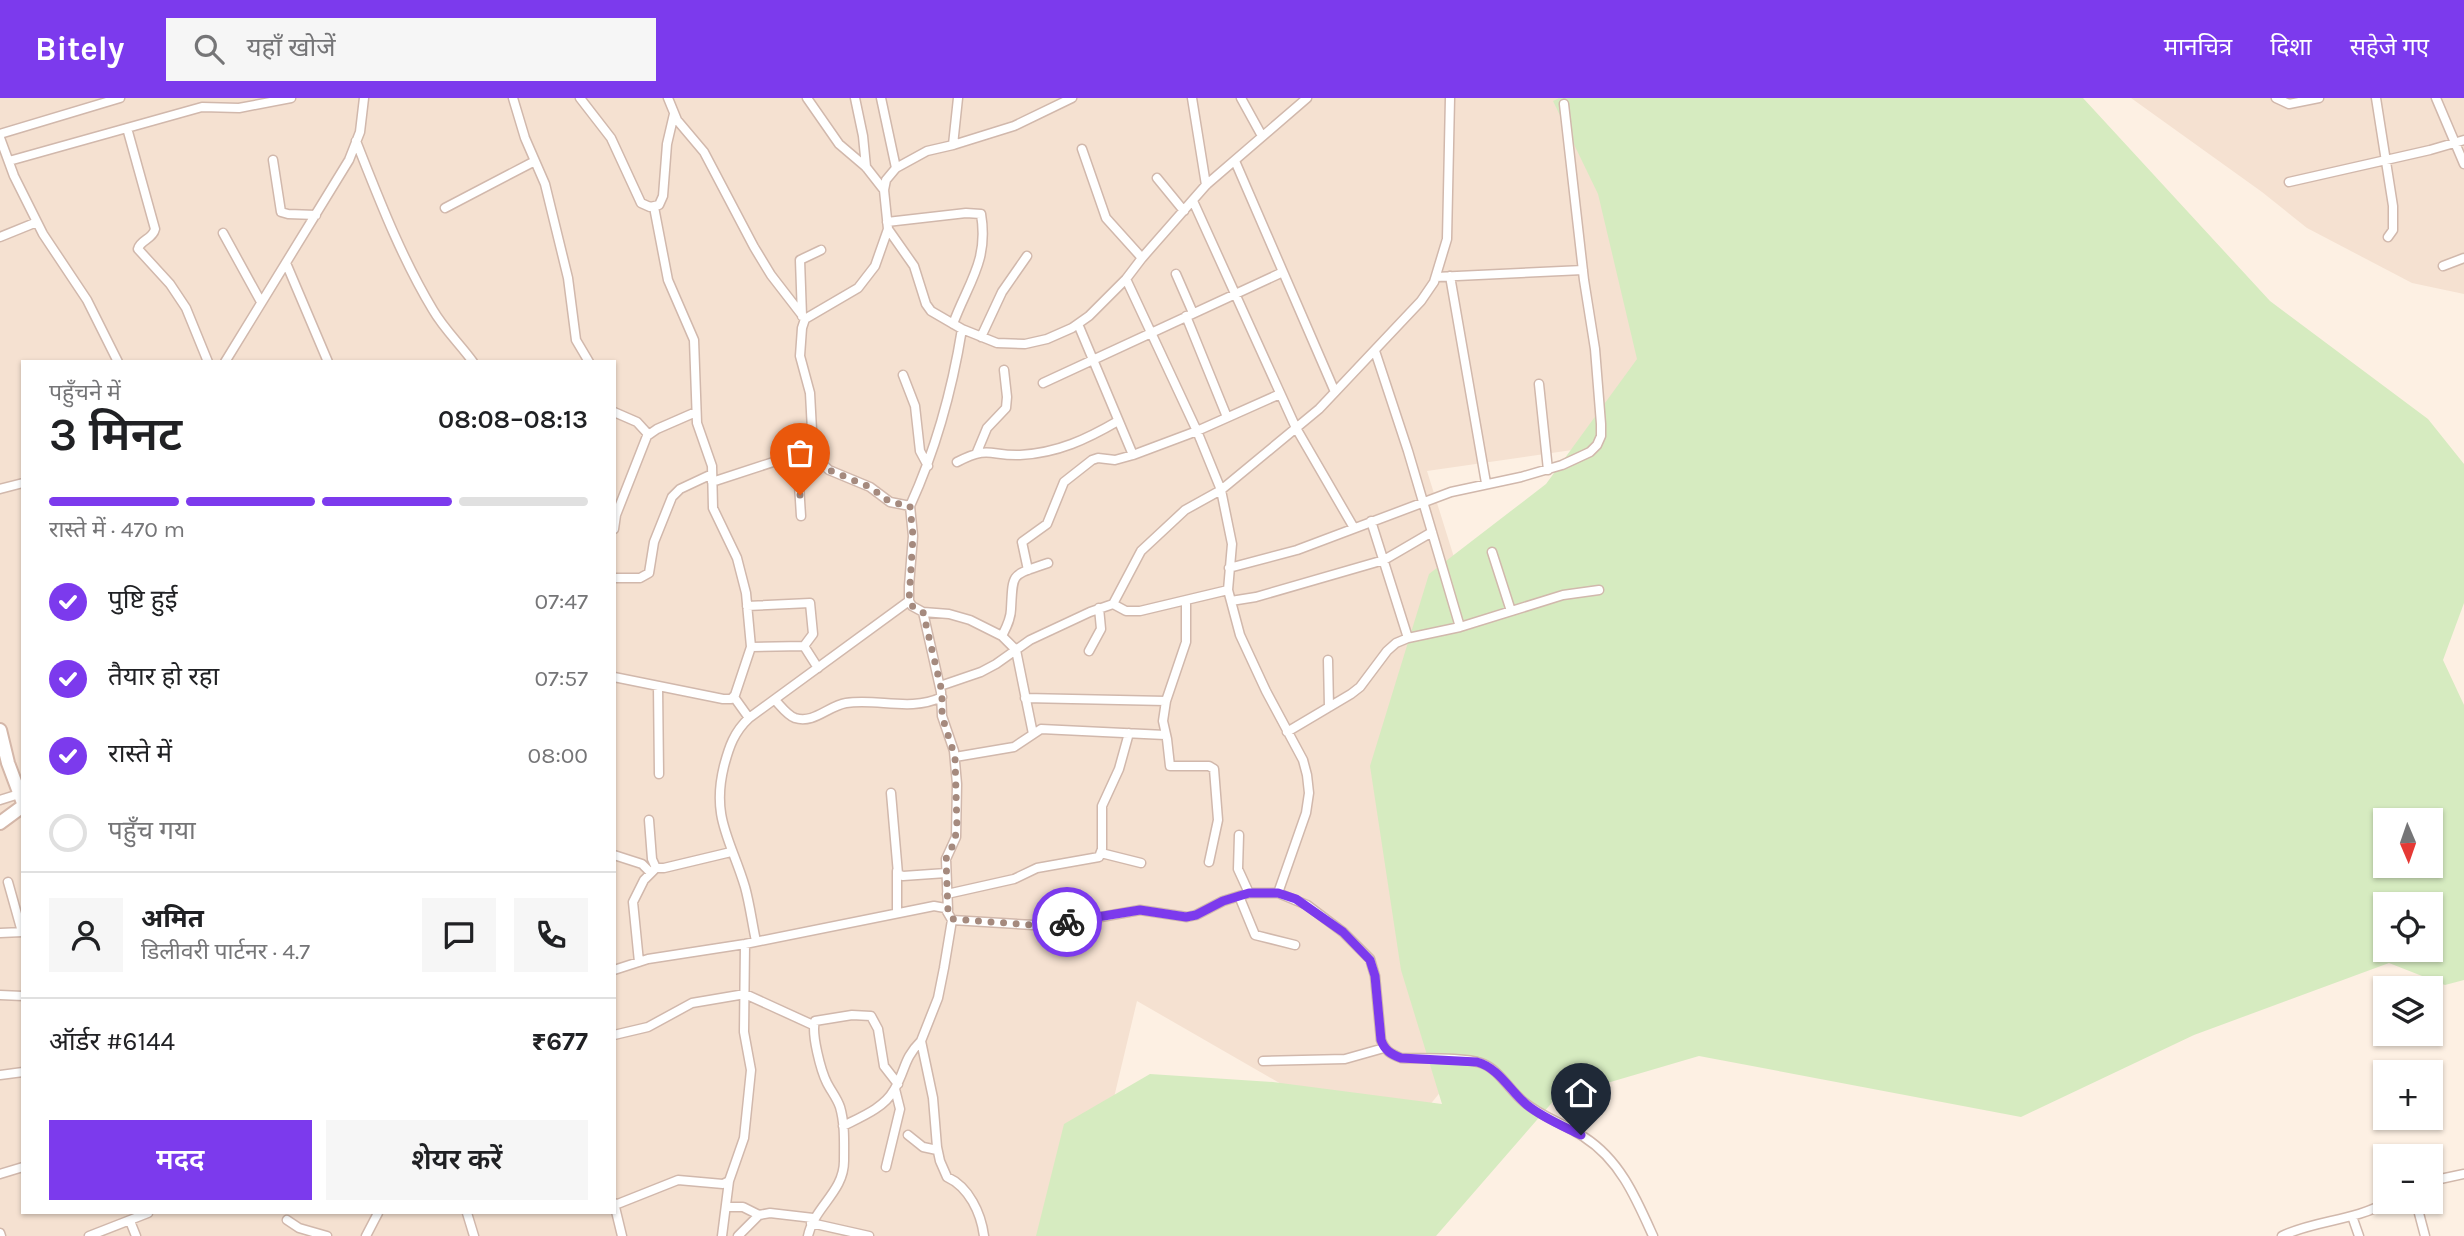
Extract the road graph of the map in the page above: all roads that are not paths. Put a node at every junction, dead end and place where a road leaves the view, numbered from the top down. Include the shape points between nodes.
1 (120, 98) edge
2 (291, 98) edge
3 (364, 98) edge
4 (513, 98) edge
5 (580, 98) edge
6 (668, 98) edge
7 (807, 98) edge
8 (855, 98) edge
9 (881, 98) edge
10 (958, 98) edge
11 (1072, 98) edge
12 (1192, 98) edge
13 (1241, 98) edge
14 (1307, 98) edge
15 (1450, 98) edge
16 (2276, 98) edge
17 (2319, 98) edge
18 (2376, 98) edge
19 (2436, 98) edge
20 (1564, 104) dead end
21 (674, 114) junction
22 (127, 128) junction
23 (0, 136) edge
24 (1262, 136) junction
25 (356, 141) junction
26 (2460, 141) edge
27 (953, 145) junction
28 (1082, 149) dead end
29 (9, 160) junction
30 (273, 160) dead end
31 (536, 161) junction
32 (1235, 161) junction
33 (2385, 161) junction
34 (2464, 164) edge
35 (866, 167) junction
36 (896, 168) junction
37 (1157, 178) dead end
38 (2289, 182) dead end
39 (1206, 185) junction
40 (884, 190) junction
41 (1193, 201) junction
42 (654, 207) junction
43 (445, 208) dead end
44 (1184, 211) junction
45 (316, 215) junction
46 (37, 222) junction
47 (887, 225) junction
48 (223, 233) dead end
49 (0, 237) edge
50 (2388, 237) dead end
51 (821, 250) dead end
52 (1027, 256) dead end
53 (1142, 258) junction
54 (2464, 258) edge
55 (286, 263) junction
56 (2443, 266) dead end
57 (1583, 270) junction
58 (1283, 271) junction
59 (1176, 274) dead end
60 (1450, 276) junction
61 (1436, 277) junction
62 (1126, 279) junction
63 (1236, 293) junction
64 (261, 302) junction
65 (1189, 314) junction
66 (804, 318) junction
67 (953, 324) junction
68 (1077, 324) junction
69 (962, 329) junction
70 (1150, 332) junction
71 (981, 337) junction
72 (1375, 351) junction
73 (117, 360) edge
74 (207, 360) edge
75 (226, 360) edge
76 (327, 360) edge
77 (471, 360) edge
78 (588, 360) edge
79 (1091, 360) junction
80 (1003, 370) dead end
81 (903, 374) dead end
82 (1043, 383) dead end
83 (1539, 384) dead end
84 (1335, 392) junction
85 (1280, 394) junction
86 (696, 412) junction
87 (616, 413) edge
88 (1227, 417) junction
89 (1118, 421) junction
90 (1296, 428) junction
91 (1197, 431) junction
92 (648, 434) junction
93 (813, 449) junction
94 (977, 452) junction
95 (797, 453) junction
96 (1133, 455) junction
97 (957, 462) dead end
98 (928, 467) junction
99 (1548, 470) junction
100 (712, 478) junction
101 (1486, 483) junction
102 (21, 484) edge
103 (0, 489) edge
104 (1222, 490) junction
105 (1423, 501) junction
106 (910, 506) junction
107 (616, 513) edge
108 (801, 516) dead end
109 (1371, 521) junction
110 (1354, 528) junction
111 (1432, 532) junction
112 (1492, 552) dead end
113 (1384, 560) junction
114 (1048, 563) dead end
115 (1229, 568) junction
116 (1028, 570) junction
117 (616, 578) edge
118 (1228, 590) junction
119 (1598, 590) dead end
120 (909, 601) junction
121 (1186, 601) junction
122 (1231, 601) junction
123 (1113, 604) junction
124 (747, 606) junction
125 (1099, 608) junction
126 (1511, 611) junction
127 (923, 612) junction
128 (1460, 627) junction
129 (1002, 636) junction
130 (1408, 638) junction
131 (804, 646) junction
132 (751, 647) junction
133 (1016, 650) junction
134 (1089, 651) dead end
135 (1328, 660) dead end
136 (818, 668) junction
137 (616, 677) edge
138 (658, 686) junction
139 (940, 686) junction
140 (734, 697) junction
141 (942, 697) junction
142 (1025, 698) junction
143 (775, 699) junction
144 (1166, 701) junction
145 (1329, 707) junction
146 (749, 718) junction
147 (0, 730) edge
148 (1287, 732) junction
149 (1129, 733) junction
150 (1033, 734) junction
151 (1165, 735) junction
152 (955, 757) junction
153 (659, 774) dead end
154 (891, 793) dead end
155 (21, 798) edge
156 (0, 800) edge
157 (21, 801) edge
158 (21, 802) edge
159 (649, 820) dead end
160 (0, 823) edge
161 (1239, 835) dead end
162 (731, 852) junction
163 (1101, 853) junction
164 (616, 856) edge
165 (1209, 862) dead end
166 (1141, 863) dead end
167 (654, 870) junction
168 (897, 871) junction
169 (946, 873) junction
170 (8, 881) dead end
171 (1249, 893) junction
172 (1278, 893) junction
173 (947, 894) junction
174 (1239, 896) junction
175 (948, 911) junction
176 (897, 913) junction
177 (952, 919) junction
178 (21, 928) edge
179 (21, 932) edge
180 (0, 933) edge
181 (756, 941) junction
182 (745, 944) junction
183 (1295, 945) dead end
184 (639, 962) junction
185 (616, 969) edge
186 (745, 994) junction
187 (0, 995) edge
188 (21, 996) edge
189 (813, 1025) junction
190 (616, 1035) edge
191 (921, 1041) junction
192 (1384, 1048) junction
193 (1264, 1061) dead end
194 (21, 1072) edge
195 (0, 1075) edge
196 (896, 1086) junction
197 (844, 1126) junction
198 (908, 1135) dead end
199 (937, 1150) junction
200 (886, 1167) dead end
201 (21, 1168) edge
202 (0, 1174) edge
203 (2464, 1174) edge
204 (2443, 1178) edge
205 (730, 1181) junction
206 (616, 1203) edge
207 (726, 1208) junction
208 (2373, 1209) edge
209 (616, 1212) edge
210 (146, 1214) edge
211 (377, 1214) edge
212 (467, 1214) edge
213 (2419, 1214) edge
214 (759, 1215) junction
215 (2352, 1216) junction
216 (287, 1220) dead end
217 (812, 1220) junction
218 (130, 1221) junction
219 (2302, 1232) edge
220 (89, 1236) edge
221 (136, 1236) edge
222 (327, 1236) edge
223 (366, 1236) edge
224 (474, 1236) edge
225 (622, 1236) edge
226 (722, 1236) edge
227 (738, 1236) edge
228 (808, 1236) edge
229 (869, 1236) edge
230 (984, 1236) edge
231 (1653, 1236) edge
232 (2282, 1236) edge
233 (2359, 1236) edge
234 (2425, 1236) edge

1 - 23 street
2 - 22 street via 239,108 202,107
3 - 25 street
4 - 31 street
5 - 42 street via 611,138 641,203
6 - 21 street
7 - 35 street via 839,144
8 - 35 street
9 - 36 street
10 - 27 street
11 - 27 street via 1014,126
12 - 39 street
13 - 24 street
14 - 24 street
15 - 61 street via 1447,239
16 - 17 street via 2288,104
18 - 33 street
19 - 26 street
20 - 57 street
21 - 42 street via 663,196
21 - 66 street via 704,152 754,247
22 - 29 street
22 - 74 street via 155,229 138,249 186,307
23 - 29 street
24 - 32 street
25 - 45 street
25 - 77 street via 412,274
26 - 33 street
26 - 34 street
27 - 36 street via 927,151
28 - 53 street via 1106,218
29 - 46 street
30 - 45 street via 281,212
31 - 43 street
31 - 78 street via 568,278 576,340
32 - 39 street
32 - 58 street
33 - 38 street
33 - 50 street via 2394,221
35 - 40 street
36 - 40 street
37 - 44 street
39 - 41 street
40 - 47 street
41 - 44 street
41 - 63 street
42 - 86 street via 668,280 694,340
44 - 53 street
45 - 55 street
46 - 49 street
46 - 73 street via 87,300
47 - 66 street via 875,266 858,288
47 - 67 street via 914,266 928,308
47 - 67 street via 981,214 979,268
48 - 64 street
51 - 66 street via 800,260
52 - 71 street via 1002,292
53 - 62 street
54 - 56 street
55 - 64 street
55 - 76 street
57 - 60 street
57 - 99 street via 1601,436 1590,453
58 - 63 street
58 - 84 street
59 - 65 street
60 - 61 street
60 - 101 street
61 - 72 street via 1421,301
62 - 68 street
62 - 70 street
63 - 65 street
63 - 85 street
64 - 75 street
65 - 70 street
65 - 88 street
66 - 93 street via 800,356 810,393
67 - 69 street
68 - 71 street via 1025,344
68 - 79 street
69 - 71 street
69 - 98 street via 948,404
70 - 79 street
70 - 91 street
72 - 84 street
72 - 105 street
79 - 82 street
79 - 89 street
80 - 94 street via 1006,408 987,428
81 - 98 street via 915,405 920,451
83 - 99 street
84 - 90 street
85 - 88 street
85 - 90 street
86 - 92 street
86 - 100 street
87 - 92 street
88 - 91 street
89 - 94 street via 1052,451 1022,455
89 - 96 street
90 - 104 street
90 - 110 street
91 - 96 street
91 - 104 street
92 - 107 street
93 - 95 street
93 - 106 street via 829,470 870,487 890,502
94 - 97 street
95 - 100 street
95 - 108 street
96 - 116 street via 1094,459 1064,482 1047,524 1023,542
98 - 106 street
99 - 101 street
100 - 117 street via 680,489 672,497 657,533 649,573
100 - 124 street via 713,509 737,558
101 - 105 street
102 - 103 street
104 - 115 street via 1233,544
104 - 123 street via 1185,510 1141,551
105 - 109 street
105 - 111 street
106 - 120 street
109 - 110 street
109 - 113 street
110 - 115 street via 1297,550
111 - 113 street
111 - 128 street
112 - 126 street
113 - 122 street
113 - 130 street
114 - 116 street
115 - 118 street
116 - 129 street via 1012,584 1011,613
118 - 121 street
118 - 122 street
119 - 126 street
120 - 127 street
120 - 136 street
121 - 123 street via 1132,611
121 - 144 street via 1184,655
122 - 148 street via 1240,635
123 - 125 street
124 - 131 street via 810,603 813,634
124 - 132 street
125 - 133 street
125 - 134 street via 1101,629
126 - 128 street
127 - 129 street via 959,616
127 - 139 street
128 - 130 street
129 - 133 street
130 - 145 street via 1387,651 1360,687
131 - 132 street
131 - 136 street
132 - 140 street
133 - 139 street via 981,672
133 - 142 street
135 - 145 street
136 - 143 street
137 - 138 street
138 - 140 street via 726,700
138 - 153 street
139 - 141 street
140 - 146 street
141 - 143 street via 918,705 846,703 798,718
141 - 152 street via 942,716
142 - 144 street
142 - 150 street
143 - 146 street
144 - 151 street
145 - 148 street
146 - 162 street via 731,742 720,783 719,808
147 - 155 street
148 - 172 street via 1303,760 1309,793
149 - 150 street via 1041,729
149 - 151 street
149 - 163 street via 1102,806
150 - 152 street via 1014,747
151 - 165 street via 1170,766 1214,769 1219,820
152 - 169 street via 957,828
154 - 168 street
156 - 157 street
158 - 160 street
159 - 167 street
161 - 171 street via 1238,869
162 - 167 street
162 - 181 street via 745,887
163 - 166 street
163 - 173 street
164 - 167 street
167 - 184 street via 633,902
168 - 169 street via 903,876
168 - 176 street
169 - 173 street
170 - 178 street
171 - 172 street
171 - 174 street
172 - 192 street via 1307,905 1370,960
173 - 175 street
174 - 177 street via 1186,917 1140,910 1033,925
174 - 183 street via 1255,935
175 - 176 street via 934,906
175 - 177 street
176 - 181 street
177 - 191 street via 938,998
179 - 180 street
181 - 182 street
182 - 184 street
182 - 186 street
184 - 185 street
186 - 189 street
186 - 190 street via 692,1003 648,1027
186 - 205 street via 749,1106
187 - 188 street
189 - 196 street via 821,1018 872,1016 884,1066
189 - 197 street via 824,1077 838,1101
191 - 196 street via 908,1055
191 - 199 street via 933,1098
192 - 193 street via 1345,1059
192 - 231 street via 1401,1058 1477,1062 1496,1071 1531,1108 1602,1149 1633,1190
194 - 195 street
196 - 197 street via 874,1110
196 - 200 street via 900,1109
197 - 217 street via 842,1180
198 - 199 street via 923,1147
199 - 230 street via 947,1177 965,1190 980,1215
201 - 202 street
203 - 204 street
205 - 206 street via 678,1180
205 - 207 street
207 - 214 street via 743,1207
207 - 226 street
208 - 215 street
209 - 225 street
210 - 218 street
211 - 223 street
212 - 224 street
213 - 234 street
214 - 217 street
214 - 227 street
215 - 219 street
215 - 233 street
216 - 222 street
217 - 228 street
217 - 229 street
218 - 220 street
218 - 221 street
219 - 232 street

